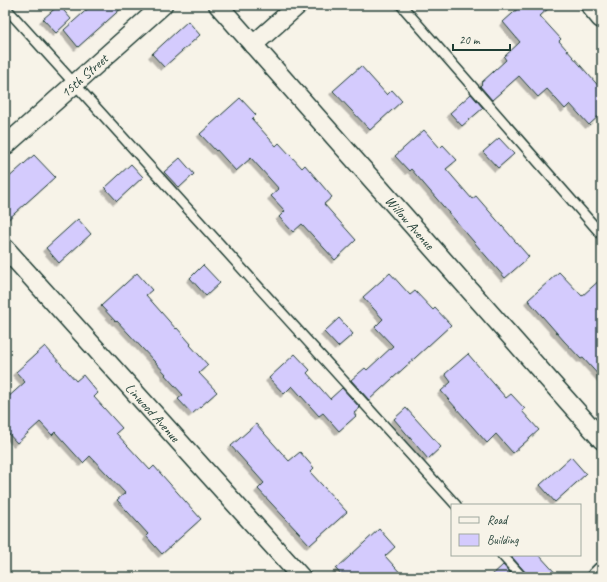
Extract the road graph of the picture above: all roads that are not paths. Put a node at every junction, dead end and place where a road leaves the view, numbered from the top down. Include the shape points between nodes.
1 (163, 5) edge
2 (218, 5) edge
3 (298, 5) edge
4 (401, 5) edge
5 (592, 5) edge
6 (5, 7) edge
7 (602, 17) edge
8 (253, 45) junction
9 (74, 84) junction
10 (5, 146) edge
11 (602, 235) edge
12 (5, 248) edge
13 (602, 440) edge
14 (455, 504) edge
15 (503, 556) edge
16 (602, 571) edge
17 (301, 577) edge
18 (522, 577) edge
19 (596, 577) edge

1 - 9 street, 15th Street
2 - 8 street, Willow Avenue
3 - 8 street
4 - 11 lane
5 - 7 street
6 - 9 lane
8 - 13 street, Willow Avenue
9 - 10 street, 15th Street
9 - 14 lane
12 - 17 street, Linwood Avenue
15 - 18 lane
16 - 19 street

